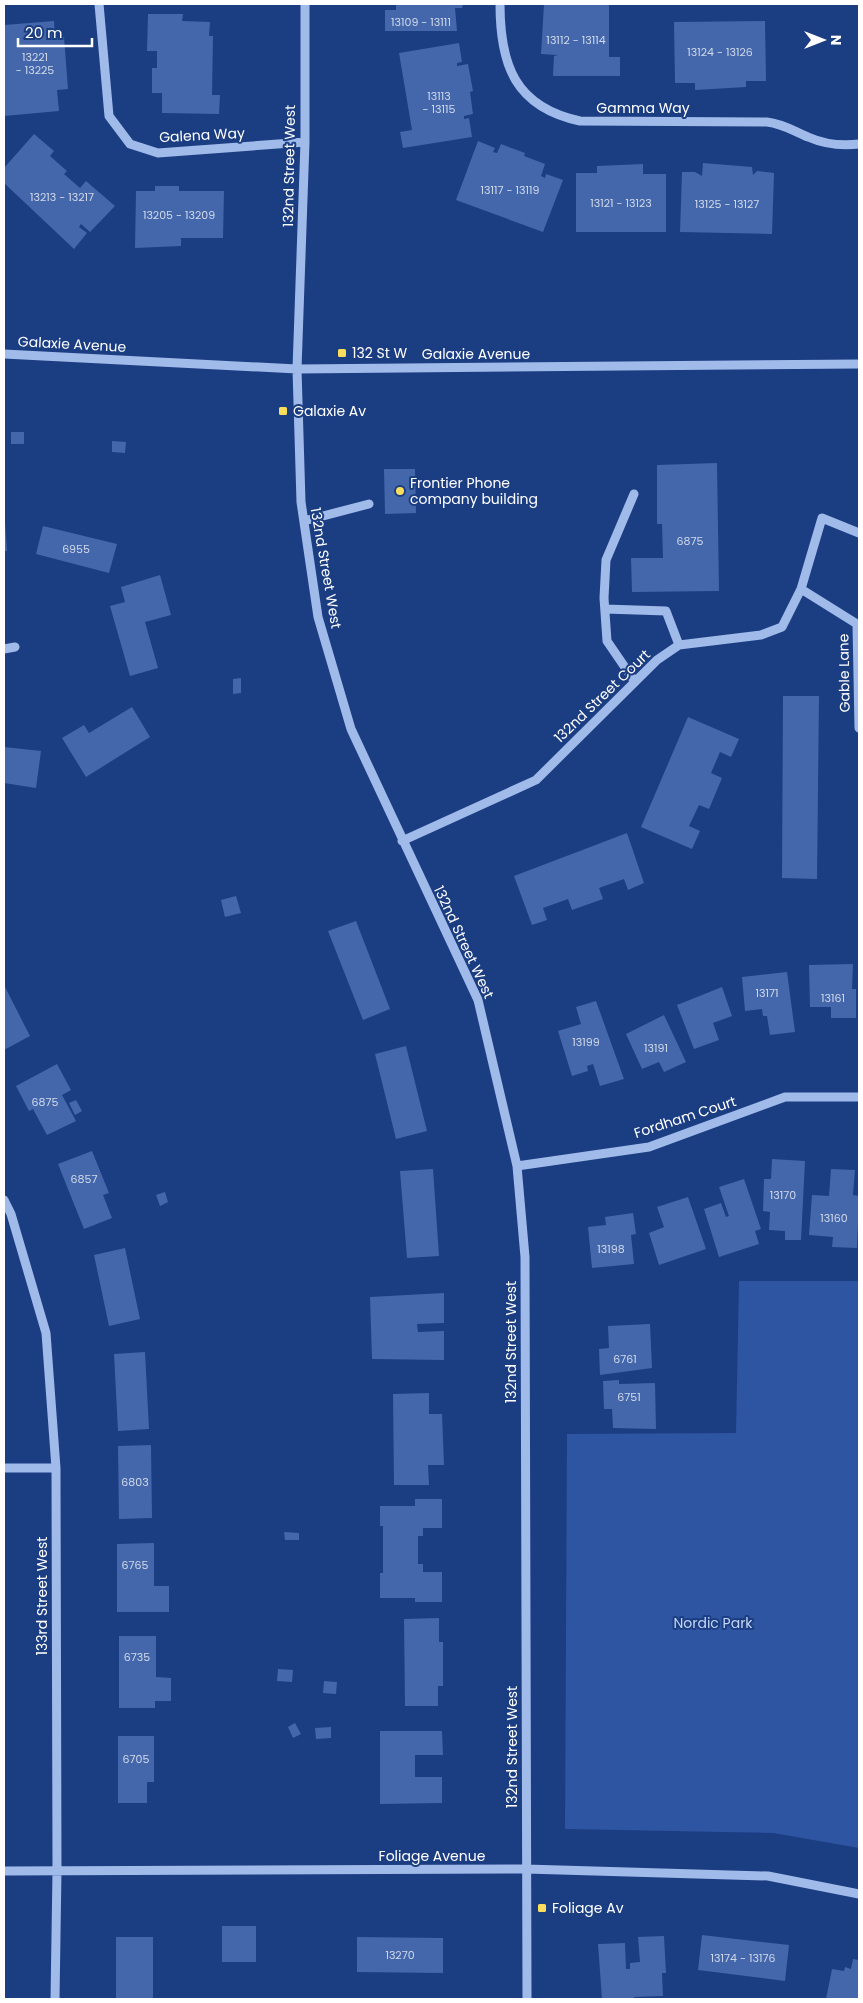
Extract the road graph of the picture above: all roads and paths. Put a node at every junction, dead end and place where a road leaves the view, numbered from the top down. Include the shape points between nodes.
1 (99, 4) edge
2 (305, 4) edge
3 (500, 4) edge
4 (305, 142) junction
5 (859, 144) edge
6 (4, 354) edge
7 (859, 364) edge
8 (296, 369) junction
9 (634, 494) dead end
10 (369, 504) dead end
11 (304, 521) junction
12 (859, 533) edge
13 (801, 589) junction
14 (604, 609) junction
15 (679, 645) junction
16 (15, 647) dead end
17 (4, 649) edge
18 (635, 682) junction
19 (859, 728) edge
20 (402, 841) junction
21 (859, 1097) edge
22 (517, 1166) junction
23 (4, 1200) edge
24 (4, 1468) edge
25 (56, 1468) junction
26 (526, 1870) junction
27 (4, 1871) edge
28 (57, 1871) junction
29 (859, 1894) edge
30 (55, 1999) edge
31 (527, 1999) edge

1 - 4 street, Galena Way via 109,116 130,144 158,154
2 - 4 street, 132nd Street West
3 - 5 street, Gamma Way via 500,32 513,78 527,96 562,117 580,121 780,123 821,142
4 - 8 street, 132nd Street West
6 - 8 street, Galaxie Avenue
7 - 8 street, Galaxie Avenue
8 - 11 street, 132nd Street West
9 - 14 street via 606,560
10 - 11 street
11 - 20 street, 132nd Street West via 318,617 351,729
12 - 13 street, 132nd Street Court via 822,518
13 - 15 street, 132nd Street Court via 782,628 760,635
13 - 19 street, Gable Lane via 857,624
14 - 15 street via 666,611
14 - 18 street via 607,641
15 - 18 street, 132nd Street Court via 657,660
16 - 17 street
18 - 20 street, 132nd Street Court via 536,780
20 - 22 street, 132nd Street West via 478,1000
21 - 22 street, Fordham Court via 785,1097 649,1147
22 - 26 street, 132nd Street West via 525,1267
23 - 25 street, 133rd Street West via 46,1333
24 - 25 street
25 - 28 street, 133rd Street West
26 - 28 street, Foliage Avenue
26 - 29 street, Foliage Avenue via 768,1876
26 - 31 street, 132nd Street West
27 - 28 street, Foliage Avenue
28 - 30 street, 133rd Street West

